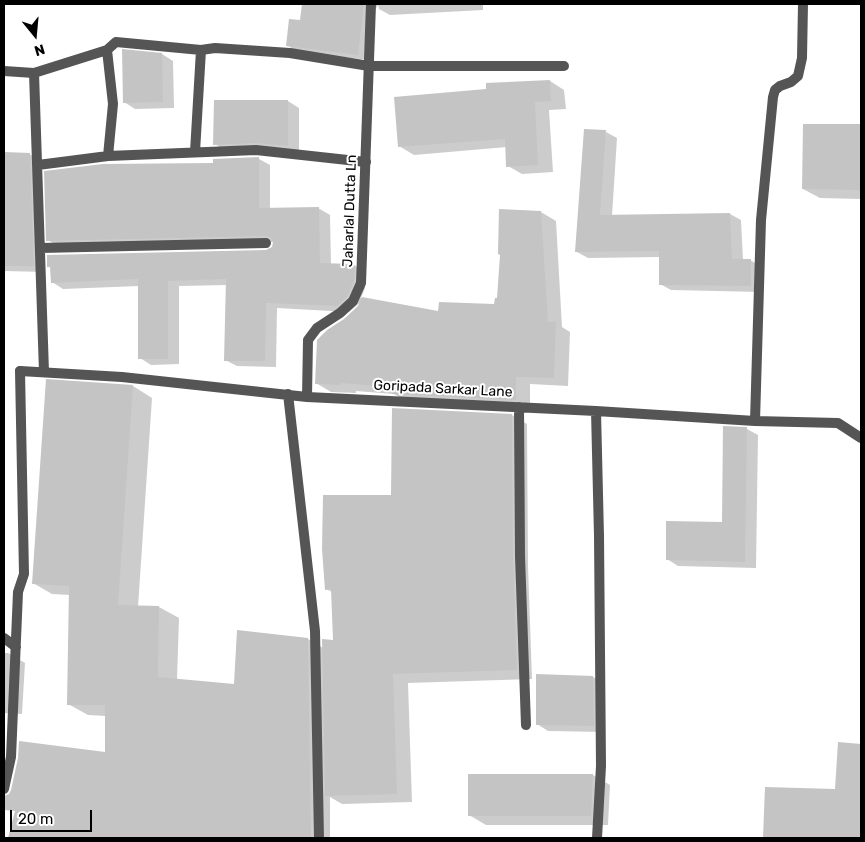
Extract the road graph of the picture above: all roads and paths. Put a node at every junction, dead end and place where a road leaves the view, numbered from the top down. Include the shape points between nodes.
1 (371, 4) edge
2 (804, 4) edge
3 (107, 50) junction
4 (201, 50) junction
5 (369, 66) junction
6 (564, 66) dead end
7 (4, 71) edge
8 (34, 73) junction
9 (195, 152) junction
10 (108, 156) junction
11 (366, 162) junction
12 (38, 164) junction
13 (266, 243) dead end
14 (40, 248) junction
15 (44, 372) junction
16 (288, 394) junction
17 (307, 396) junction
18 (519, 407) junction
19 (596, 410) junction
20 (755, 421) junction
21 (861, 438) edge
22 (4, 638) edge
23 (16, 647) junction
24 (526, 725) dead end
25 (7, 757) edge
26 (4, 789) edge
27 (319, 838) edge
28 (597, 838) edge

1 - 5 street, Jaharlal Dutta Ln
2 - 20 street via 798,76 775,90 773,97 761,220
3 - 4 street via 116,42
3 - 8 street
3 - 10 street via 113,104
4 - 5 street via 290,53
4 - 9 street
5 - 6 street
5 - 11 street, Jaharlal Dutta Ln
7 - 8 street
8 - 12 street
9 - 10 street
9 - 11 street via 256,150
10 - 12 street
11 - 17 street, Jaharlal Dutta Ln via 361,283 353,301 317,328 308,340
12 - 14 street
13 - 14 street
14 - 15 street
15 - 16 street, Goripada Sarkar Lane
15 - 23 street, Goripada Sarkar Lane via 20,371 24,574 18,592
16 - 17 street, Goripada Sarkar Lane
16 - 27 street via 315,631
17 - 18 street, Goripada Sarkar Lane
18 - 19 street, Goripada Sarkar Lane
18 - 24 street
19 - 20 street, Goripada Sarkar Lane
19 - 28 street via 601,756
20 - 21 street, Goripada Sarkar Lane via 838,423
22 - 23 street
23 - 25 street
25 - 26 street

